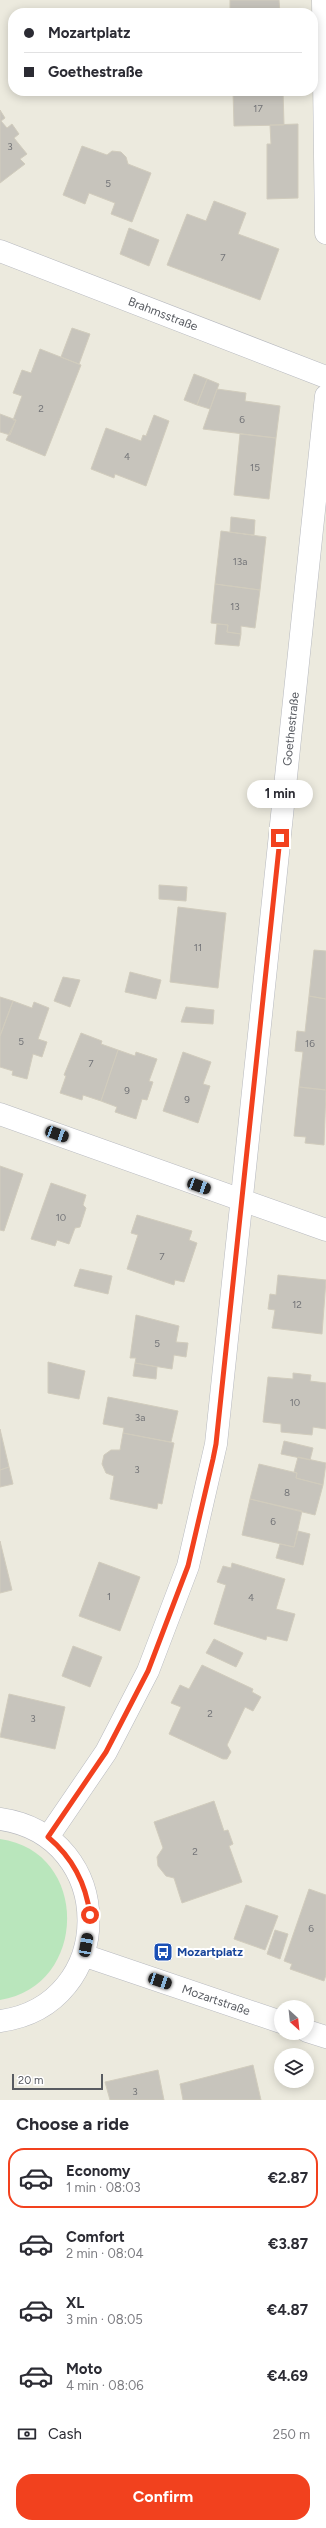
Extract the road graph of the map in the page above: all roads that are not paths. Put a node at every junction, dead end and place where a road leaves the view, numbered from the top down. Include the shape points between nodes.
1 (323, 0) edge
2 (326, 233) edge
3 (0, 251) edge
4 (326, 377) edge
5 (326, 396) edge
6 (0, 1114) edge
7 (242, 1201) junction
8 (326, 1230) edge
9 (0, 1819) edge
10 (48, 1837) junction
11 (83, 1955) junction
12 (274, 2020) edge
13 (0, 2021) edge
14 (314, 2033) edge
15 (326, 2037) edge

1 - 2 street
3 - 4 street, Brahmsstraße
5 - 7 street, Goethestraße
6 - 7 street
7 - 8 street
7 - 10 street, Goethestraße via 216,1444 188,1566 148,1671 124,1718 106,1752
9 - 10 street via 22,1824
10 - 11 street via 69,1859 84,1885 90,1915
11 - 12 street, Mozartstraße
11 - 13 street via 68,1983 54,1997 27,2014
14 - 15 street

